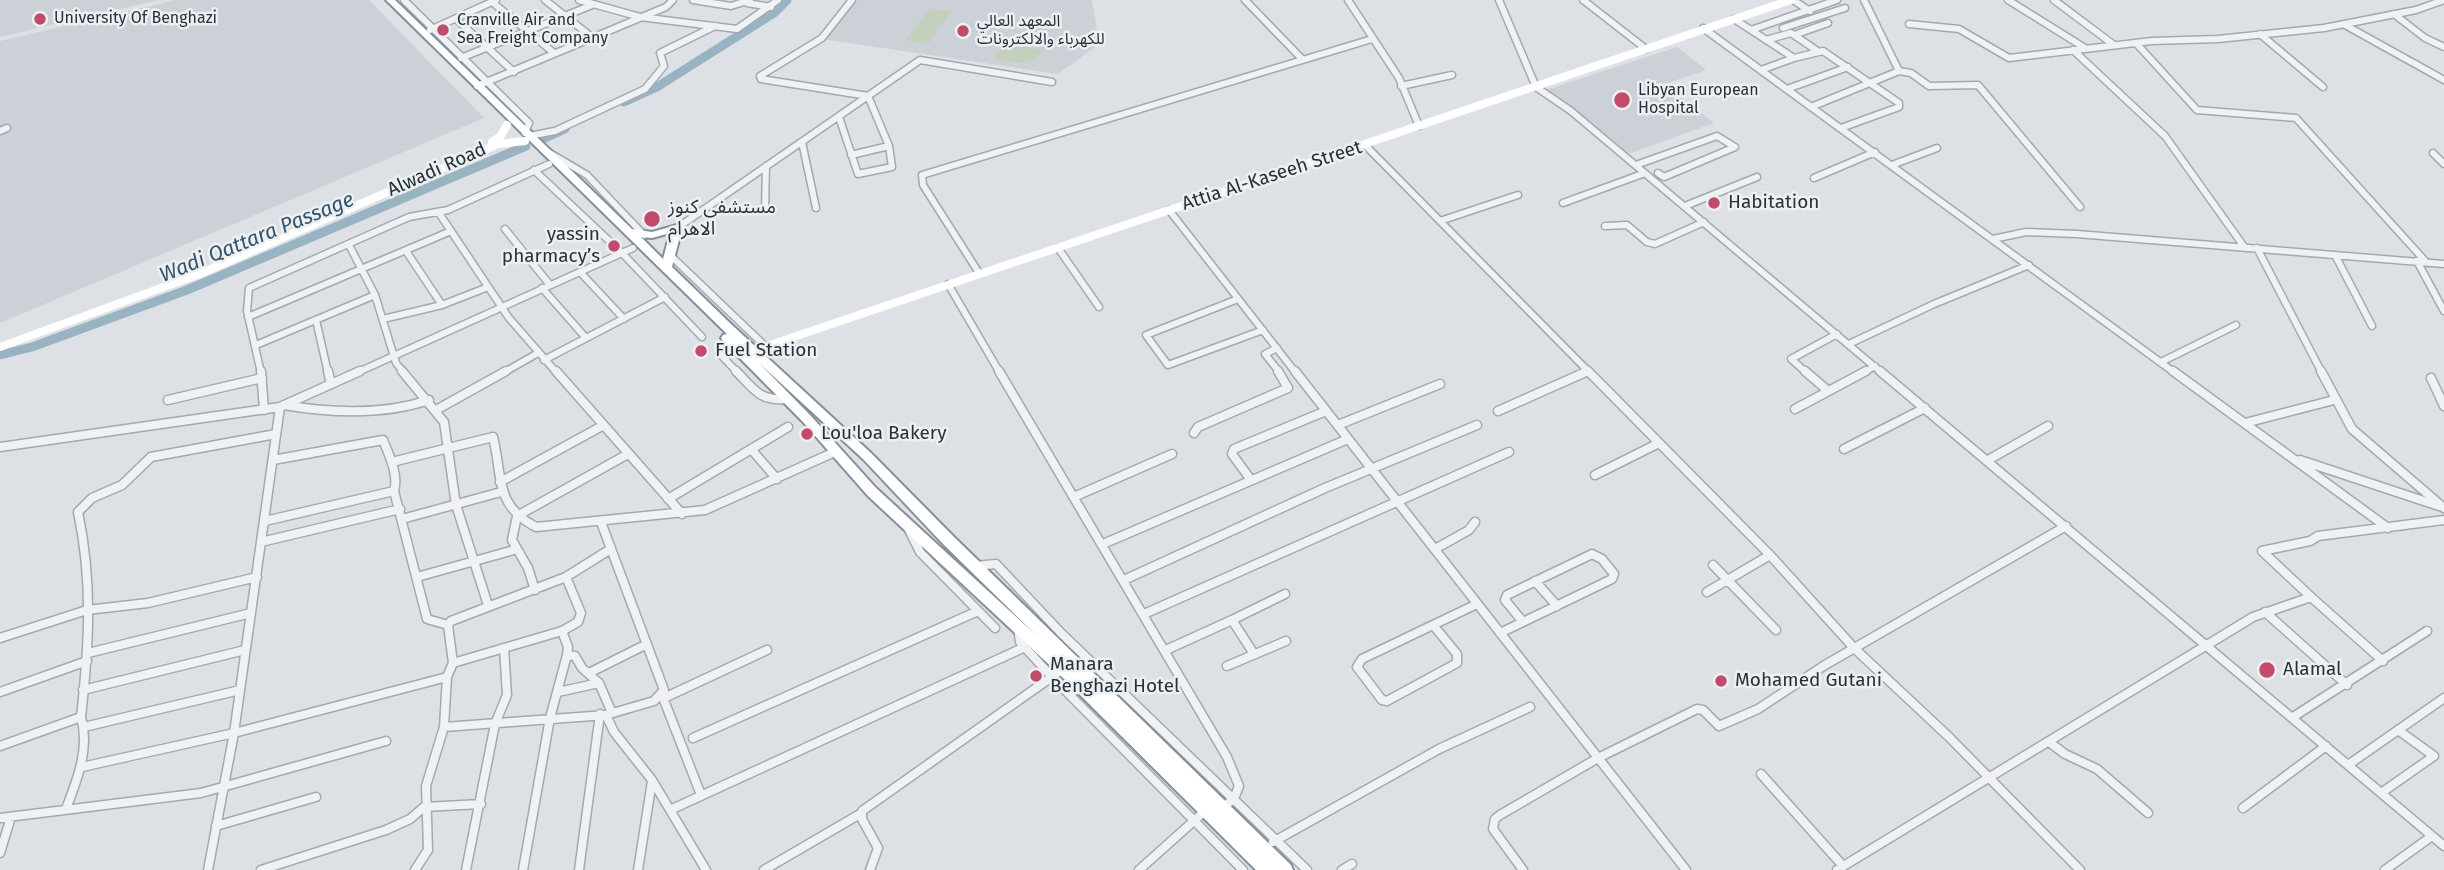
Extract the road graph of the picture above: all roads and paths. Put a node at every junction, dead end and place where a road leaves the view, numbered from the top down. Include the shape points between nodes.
1 (382, 0) edge
2 (390, 0) edge
3 (404, 0) edge
4 (545, 0) edge
5 (579, 0) edge
6 (673, 0) edge
7 (693, 0) edge
8 (778, 0) edge
9 (852, 0) edge
10 (1245, 0) edge
11 (1348, 0) edge
12 (1499, 0) edge
13 (1583, 0) edge
14 (1792, 0) edge
15 (1837, 0) edge
16 (1864, 0) edge
17 (2008, 0) edge
18 (2054, 0) edge
19 (2444, 0) edge
20 (494, 1) edge
21 (748, 2) edge
22 (593, 4) junction
23 (771, 7) junction
24 (1845, 8) dead end
25 (1807, 9) junction
26 (2394, 14) junction
27 (566, 15) junction
28 (642, 17) junction
29 (1818, 17) junction
30 (456, 19) junction
31 (1734, 19) junction
32 (1773, 22) junction
33 (1828, 23) junction
34 (1909, 24) dead end
35 (2346, 25) junction
36 (715, 26) junction
37 (1835, 28) dead end
38 (1703, 29) junction
39 (1783, 29) junction
40 (1751, 30) junction
41 (428, 31) junction
42 (529, 31) junction
43 (1792, 34) junction
44 (2260, 34) junction
45 (593, 38) junction
46 (1372, 39) junction
47 (1766, 40) junction
48 (2136, 43) junction
49 (2114, 46) junction
50 (489, 47) junction
51 (2444, 47) edge
52 (1646, 49) junction
53 (2085, 49) junction
54 (1816, 50) junction
55 (2073, 50) junction
56 (554, 54) junction
57 (1794, 58) junction
58 (458, 60) junction
59 (1302, 60) junction
60 (1848, 67) junction
61 (1761, 70) junction
62 (1899, 71) junction
63 (514, 72) junction
64 (1452, 75) dead end
65 (2444, 80) edge
66 (1052, 82) dead end
67 (483, 84) junction
68 (1872, 85) junction
69 (1401, 86) junction
70 (1536, 87) junction
71 (2323, 87) dead end
72 (1787, 89) junction
73 (868, 96) junction
74 (1811, 107) junction
75 (839, 117) junction
76 (514, 120) junction
77 (1419, 126) junction
78 (1841, 128) junction
79 (526, 137) junction
80 (496, 142) junction
81 (802, 142) junction
82 (1365, 145) junction
83 (889, 146) junction
84 (1937, 148) dead end
85 (1875, 152) junction
86 (2433, 153) dead end
87 (851, 155) junction
88 (549, 164) junction
89 (2444, 164) edge
90 (1636, 165) junction
91 (1892, 165) junction
92 (766, 166) junction
93 (534, 170) junction
94 (1645, 173) junction
95 (1658, 173) dead end
96 (1757, 177) dead end
97 (1814, 178) dead end
98 (589, 186) junction
99 (1518, 195) dead end
100 (1563, 203) dead end
101 (1685, 206) junction
102 (816, 208) dead end
103 (2080, 208) dead end
104 (765, 210) dead end
105 (1169, 210) junction
106 (439, 213) junction
107 (1440, 221) junction
108 (1704, 222) junction
109 (1605, 226) dead end
110 (677, 228) junction
111 (505, 229) dead end
112 (452, 232) junction
113 (628, 232) junction
114 (644, 235) junction
115 (1993, 239) junction
116 (349, 245) junction
117 (1058, 248) junction
118 (2245, 248) junction
119 (2257, 248) junction
120 (628, 250) junction
121 (406, 251) junction
122 (2335, 255) junction
123 (2417, 261) junction
124 (669, 262) junction
125 (2426, 262) junction
126 (2444, 264) edge
127 (2029, 265) junction
128 (362, 270) junction
129 (580, 272) junction
130 (979, 274) junction
131 (948, 284) junction
132 (488, 287) junction
133 (545, 287) junction
134 (376, 295) junction
135 (665, 297) junction
136 (1238, 299) junction
137 (442, 305) junction
138 (499, 307) junction
139 (1100, 307) dead end
140 (2444, 311) edge
141 (248, 317) junction
142 (383, 319) junction
143 (624, 319) junction
144 (316, 320) junction
145 (2236, 325) dead end
146 (2372, 326) dead end
147 (1262, 330) junction
148 (1837, 334) junction
149 (702, 337) dead end
150 (586, 338) junction
151 (0, 344) edge
152 (1849, 344) junction
153 (256, 345) junction
154 (758, 348) junction
155 (1277, 348) junction
156 (538, 353) junction
157 (719, 353) dead end
158 (394, 355) junction
159 (544, 360) junction
160 (2161, 362) junction
161 (1875, 366) junction
162 (1588, 371) junction
163 (262, 378) junction
164 (2431, 378) dead end
165 (331, 384) junction
166 (1440, 384) dead end
167 (1827, 390) junction
168 (786, 399) junction
169 (168, 400) dead end
170 (429, 400) junction
171 (2334, 400) junction
172 (282, 406) junction
173 (2444, 406) edge
174 (1926, 408) junction
175 (1795, 409) dead end
176 (264, 410) junction
177 (436, 410) junction
178 (1326, 411) junction
179 (1498, 411) dead end
180 (2245, 423) junction
181 (1338, 425) junction
182 (1477, 425) dead end
183 (602, 426) junction
184 (2048, 426) dead end
185 (788, 428) dead end
186 (1194, 433) dead end
187 (276, 435) junction
188 (1348, 439) junction
189 (1659, 443) junction
190 (0, 447) edge
191 (447, 447) junction
192 (751, 449) junction
193 (1844, 449) dead end
194 (837, 451) junction
195 (1509, 452) dead end
196 (628, 454) junction
197 (1172, 454) dead end
198 (867, 456) junction
199 (2293, 458) junction
200 (273, 460) junction
201 (1988, 460) junction
202 (392, 462) junction
203 (851, 468) junction
204 (1372, 470) junction
205 (1595, 475) dead end
206 (777, 479) junction
207 (891, 480) junction
208 (1251, 480) junction
209 (500, 482) junction
210 (394, 491) junction
211 (501, 492) junction
212 (872, 492) junction
213 (1076, 496) junction
214 (668, 499) junction
215 (1399, 503) junction
216 (456, 505) junction
217 (2443, 508) edge
218 (400, 509) junction
219 (682, 514) junction
220 (517, 516) junction
221 (402, 519) junction
222 (2444, 520) edge
223 (265, 521) junction
224 (601, 522) junction
225 (906, 522) junction
226 (1475, 522) dead end
227 (2066, 526) junction
228 (2388, 528) junction
229 (261, 542) junction
230 (1103, 544) junction
231 (1435, 549) junction
232 (514, 550) junction
233 (609, 550) junction
234 (1770, 555) junction
235 (474, 561) junction
236 (1713, 565) dead end
237 (975, 566) junction
238 (257, 577) junction
239 (417, 577) junction
240 (566, 577) junction
241 (1124, 580) junction
242 (1727, 580) junction
243 (1535, 582) junction
244 (535, 590) junction
245 (1707, 592) dead end
246 (1285, 594) dead end
247 (2311, 597) junction
248 (1477, 604) junction
249 (488, 605) junction
250 (1557, 606) junction
251 (87, 610) junction
252 (978, 611) junction
253 (2265, 611) junction
254 (251, 613) junction
255 (1144, 614) junction
256 (1232, 620) junction
257 (1523, 622) junction
258 (448, 625) junction
259 (1433, 625) junction
260 (995, 628) dead end
261 (1018, 628) junction
262 (562, 631) junction
263 (1776, 631) dead end
264 (2427, 631) dead end
265 (1500, 633) junction
266 (0, 638) edge
267 (1286, 641) dead end
268 (647, 644) junction
269 (2208, 644) junction
270 (1025, 647) junction
271 (504, 648) junction
272 (1854, 648) junction
273 (245, 650) junction
274 (767, 650) dead end
275 (1166, 650) junction
276 (1254, 654) junction
277 (567, 655) junction
278 (87, 657) junction
279 (2382, 661) junction
280 (453, 663) junction
281 (1227, 666) dead end
282 (589, 673) junction
283 (1058, 673) junction
284 (447, 677) junction
285 (599, 684) junction
286 (2347, 685) junction
287 (83, 690) junction
288 (240, 690) junction
289 (0, 692) edge
290 (558, 692) junction
291 (663, 696) junction
292 (2444, 698) edge
293 (1530, 707) dead end
294 (606, 714) junction
295 (81, 717) junction
296 (2293, 717) junction
297 (551, 718) junction
298 (495, 724) junction
299 (84, 727) junction
300 (444, 727) junction
301 (2399, 730) junction
302 (234, 733) junction
303 (693, 738) dead end
304 (386, 741) dead end
305 (2049, 742) junction
306 (0, 746) edge
307 (2326, 746) junction
308 (1598, 758) junction
309 (2348, 765) junction
310 (82, 767) junction
311 (1761, 774) dead end
312 (1988, 778) junction
313 (652, 780) junction
314 (222, 788) junction
315 (2381, 793) junction
316 (701, 795) junction
317 (316, 797) dead end
318 (1234, 799) junction
319 (481, 804) junction
320 (424, 807) junction
321 (1223, 807) junction
322 (2243, 808) dead end
323 (66, 809) junction
324 (670, 810) junction
325 (1206, 810) junction
326 (2148, 813) dead end
327 (860, 814) junction
328 (11, 817) junction
329 (0, 818) edge
330 (1194, 821) junction
331 (216, 826) junction
332 (2432, 836) junction
333 (1275, 839) junction
334 (2444, 846) edge
335 (1264, 849) junction
336 (0, 853) edge
337 (697, 856) junction
338 (1352, 864) dead end
339 (1144, 868) edge
340 (1840, 868) edge
341 (208, 870) edge
342 (261, 870) edge
343 (415, 870) edge
344 (466, 870) edge
345 (523, 870) edge
346 (579, 870) edge
347 (638, 870) edge
348 (695, 870) edge
349 (706, 870) edge
350 (764, 870) edge
351 (870, 870) edge
352 (1243, 870) edge
353 (1267, 870) edge
354 (1285, 870) edge
355 (1307, 870) edge
356 (1342, 870) edge
357 (1523, 870) edge
358 (1686, 870) edge
359 (2080, 870) edge
360 (2385, 870) edge

1 - 76 highway
2 - 41 highway
3 - 41 street
4 - 27 street
5 - 22 street
6 - 28 street
7 - 21 street via 714,5
8 - 23 street
9 - 73 street via 822,38 760,78
10 - 59 street
11 - 46 street
12 - 70 street
13 - 52 street
14 - 25 street
14 - 31 street, Attia Al-Kaseeh Street
15 - 25 street
16 - 62 street
17 - 53 street
18 - 49 street
19 - 26 street
20 - 30 street
20 - 42 street
21 - 23 street
22 - 27 street
22 - 28 street
23 - 36 street via 737,29
24 - 29 street
25 - 29 street
25 - 32 street
26 - 35 street
26 - 51 street
27 - 42 street
27 - 45 street
28 - 36 street
28 - 45 street
29 - 33 street
29 - 39 street
30 - 41 street
30 - 50 street
31 - 38 street, Attia Al-Kaseeh Street
31 - 40 street
32 - 39 street
32 - 40 street
33 - 37 street
33 - 43 street
34 - 55 street via 1972,33 2009,58
35 - 44 street
35 - 65 street
36 - 79 street via 660,53 664,66 645,89 555,131
38 - 52 street, Attia Al-Kaseeh Street
38 - 61 street
39 - 43 street
40 - 47 street
41 - 58 highway
42 - 50 street
42 - 56 street
43 - 47 street
43 - 54 street
44 - 48 street
44 - 71 street
45 - 56 street
46 - 59 street
46 - 69 street
47 - 57 street
48 - 49 street
48 - 125 street via 2197,110 2296,118
49 - 53 street
50 - 58 street
50 - 63 street
52 - 70 street, Attia Al-Kaseeh Street
53 - 55 street
54 - 57 street
54 - 60 street
55 - 118 street via 2165,136
56 - 63 street
57 - 61 street
58 - 67 highway
59 - 130 street via 921,176
60 - 68 street
60 - 72 street
61 - 72 street
62 - 68 street
62 - 103 street via 1911,73 1929,86 1979,86
63 - 67 street
64 - 69 street
66 - 73 street via 922,59
67 - 76 highway
68 - 74 street
68 - 78 street via 1899,107
69 - 77 street
70 - 77 street, Attia Al-Kaseeh Street
70 - 90 street
72 - 74 street
73 - 75 street
73 - 83 street
74 - 78 street
75 - 81 street
75 - 87 street
76 - 79 highway
76 - 80 street, Alwadi Road
77 - 82 street, Attia Al-Kaseeh Street
78 - 85 street
79 - 80 street, Alwadi Road
79 - 88 highway
79 - 98 highway
80 - 151 street, Alwadi Road via 215,265
81 - 92 street
81 - 102 street
82 - 105 street, Attia Al-Kaseeh Street
82 - 107 street
83 - 87 street
83 - 87 street via 892,167 864,175 858,173
84 - 91 street
85 - 91 street
85 - 97 street
86 - 89 street
88 - 93 street
88 - 120 highway
90 - 94 street
90 - 95 street via 1717,136 1735,147 1664,177
91 - 115 street
92 - 104 street
92 - 110 street
93 - 106 street
93 - 120 street
94 - 100 street
94 - 101 street
96 - 101 street
98 - 113 highway
98 - 114 street
99 - 107 street
101 - 108 street
105 - 117 street, Attia Al-Kaseeh Street
105 - 136 street
106 - 112 street
106 - 116 street via 409,217
107 - 162 street
108 - 109 street via 1655,244 1627,225
108 - 148 street
110 - 114 highway
110 - 124 highway
111 - 133 street
112 - 121 street
112 - 132 street
113 - 114 highway
113 - 124 highway
115 - 118 street via 2049,232
115 - 127 street
116 - 128 street
116 - 141 street via 251,286 246,293
117 - 130 street, Attia Al-Kaseeh Street
117 - 139 street
118 - 119 street
119 - 122 street
119 - 171 street
120 - 129 street
120 - 135 street
120 - 168 highway
121 - 128 street
121 - 137 street
122 - 123 street
122 - 146 street
123 - 125 street
123 - 140 street
124 - 154 highway
125 - 126 street
127 - 152 street
127 - 160 street
128 - 134 street
128 - 141 street
129 - 133 street
129 - 143 street
130 - 131 street, Attia Al-Kaseeh Street
131 - 154 street, Attia Al-Kaseeh Street
131 - 213 street
132 - 137 street
132 - 138 street
133 - 138 street
133 - 150 street
134 - 142 street
134 - 144 street
135 - 143 street
135 - 149 street
136 - 147 street
136 - 147 street via 1146,335 1168,365
137 - 142 street
138 - 156 street
138 - 158 street
141 - 153 street
142 - 158 street
143 - 150 street
144 - 153 street
144 - 165 street
145 - 160 street
147 - 155 street
148 - 152 street
148 - 167 street via 1791,359
150 - 159 street
152 - 161 street
153 - 163 street
154 - 198 highway
155 - 178 street
155 - 186 street via 1265,354 1288,388 1198,427
156 - 159 street
156 - 177 street
157 - 168 street via 760,394 769,400
158 - 165 street
158 - 170 street via 401,370
159 - 183 street
160 - 180 street
161 - 167 street
161 - 174 street
162 - 179 street
162 - 189 street
163 - 169 street
163 - 176 street
164 - 173 street
165 - 172 street
166 - 181 street
167 - 175 street
168 - 194 highway
170 - 172 street via 388,409
170 - 177 street
171 - 180 street
171 - 217 street via 2357,435
172 - 176 street
172 - 187 street
174 - 193 street
174 - 201 street
176 - 190 street
177 - 191 street via 444,422
178 - 181 street
178 - 208 street via 1234,449 1232,454
180 - 199 street
181 - 188 street
182 - 204 street
183 - 196 street
183 - 209 street
184 - 201 street
185 - 192 street
187 - 200 street
187 - 251 street via 151,457 135,467 123,484 84,502 78,521 88,559
188 - 204 street
188 - 208 street
189 - 205 street
189 - 234 street
191 - 202 street
191 - 209 street via 493,437
191 - 216 street
192 - 206 street
192 - 214 street
194 - 203 highway
194 - 206 street
195 - 215 street
196 - 214 street
196 - 220 street
197 - 213 street
198 - 203 highway via 866,468
198 - 207 highway
199 - 217 street
199 - 228 street
200 - 202 street via 383,440
200 - 223 street
201 - 227 street
202 - 210 street
203 - 212 highway
204 - 215 street
204 - 241 street
206 - 219 street via 705,510
207 - 212 highway via 876,479
207 - 237 highway
208 - 230 street
209 - 211 street
210 - 218 street
210 - 223 street
211 - 216 street
211 - 220 street
212 - 225 highway
213 - 230 street
214 - 219 street
215 - 231 street
215 - 255 street
216 - 221 street
216 - 235 street
218 - 221 street
218 - 229 street
219 - 224 street
220 - 224 street via 536,527
220 - 232 street
221 - 239 street
222 - 228 street
223 - 229 street
224 - 233 street
225 - 252 street via 920,552
225 - 261 highway
226 - 231 street
227 - 269 street
227 - 272 street
228 - 247 street via 2318,536 2262,551
229 - 238 street
230 - 241 street
231 - 248 street
232 - 235 street
232 - 244 street via 527,565
233 - 240 street
233 - 268 street
234 - 242 street
234 - 272 street
235 - 239 street
235 - 249 street
236 - 242 street
237 - 318 street via 996,564
237 - 321 highway
238 - 251 street via 148,603
238 - 254 street
239 - 258 street via 428,621
240 - 244 street
240 - 262 street via 581,616
241 - 255 street
242 - 245 street
242 - 263 street
243 - 250 street
243 - 250 street via 1592,554 1611,569 1612,579
243 - 257 street via 1505,597
244 - 249 street
246 - 256 street
247 - 253 street
247 - 279 street
248 - 259 street
248 - 265 street
249 - 258 street via 455,617
250 - 257 street
251 - 266 street
251 - 278 street
252 - 260 street
252 - 303 street
253 - 269 street
253 - 286 street
254 - 273 street
254 - 278 street
255 - 275 street
256 - 275 street
256 - 276 street
257 - 265 street
258 - 280 street
259 - 259 street via 1357,663 1382,700 1457,663 1457,654
261 - 270 street
261 - 283 highway
262 - 271 street
262 - 277 street
264 - 279 street
265 - 308 street
267 - 276 street
268 - 282 street
268 - 291 street
269 - 296 street
269 - 305 street
270 - 283 street
270 - 316 street
271 - 280 street
271 - 298 street via 507,695
272 - 308 street via 1741,718 1719,726 1697,709
272 - 312 street
273 - 287 street
273 - 288 street
274 - 291 street
275 - 318 street via 1239,781
276 - 281 street
277 - 282 street via 575,656
277 - 290 street
278 - 287 street
278 - 289 street
279 - 286 street
280 - 284 street
282 - 285 street
283 - 325 highway
283 - 327 street
283 - 330 street
284 - 300 street
284 - 302 street
285 - 290 street
285 - 294 street
286 - 296 street
287 - 295 street
288 - 299 street
288 - 302 street
290 - 297 street
291 - 294 street
291 - 316 street
292 - 301 street
293 - 333 street via 1438,749
294 - 297 street
294 - 313 street via 614,732
294 - 346 street
295 - 299 street
295 - 306 street
296 - 307 street
297 - 298 street
297 - 345 street
298 - 300 street
298 - 319 street
299 - 310 street
300 - 320 street
301 - 309 street
301 - 315 street via 2434,756
302 - 310 street
302 - 314 street
304 - 314 street
305 - 312 street
305 - 326 street via 2096,769
307 - 309 street
307 - 322 street
308 - 357 street via 1495,819 1493,830
308 - 358 street
309 - 315 street
310 - 323 street
311 - 340 street
312 - 340 street
312 - 359 street
313 - 324 street
313 - 347 street
314 - 323 street
314 - 331 street
315 - 332 street
316 - 324 street
317 - 331 street
318 - 321 street
318 - 333 street
319 - 320 street
319 - 344 street
320 - 342 street via 386,830
320 - 343 street via 431,843
321 - 335 highway
323 - 328 street
324 - 337 street
325 - 330 street
325 - 353 highway
327 - 350 street
327 - 351 street via 880,846
328 - 329 street
328 - 336 street
330 - 339 street
330 - 352 street
331 - 341 street
332 - 334 street
332 - 360 street
333 - 335 street
333 - 355 street
335 - 354 highway
337 - 348 street
337 - 349 street
338 - 356 street

